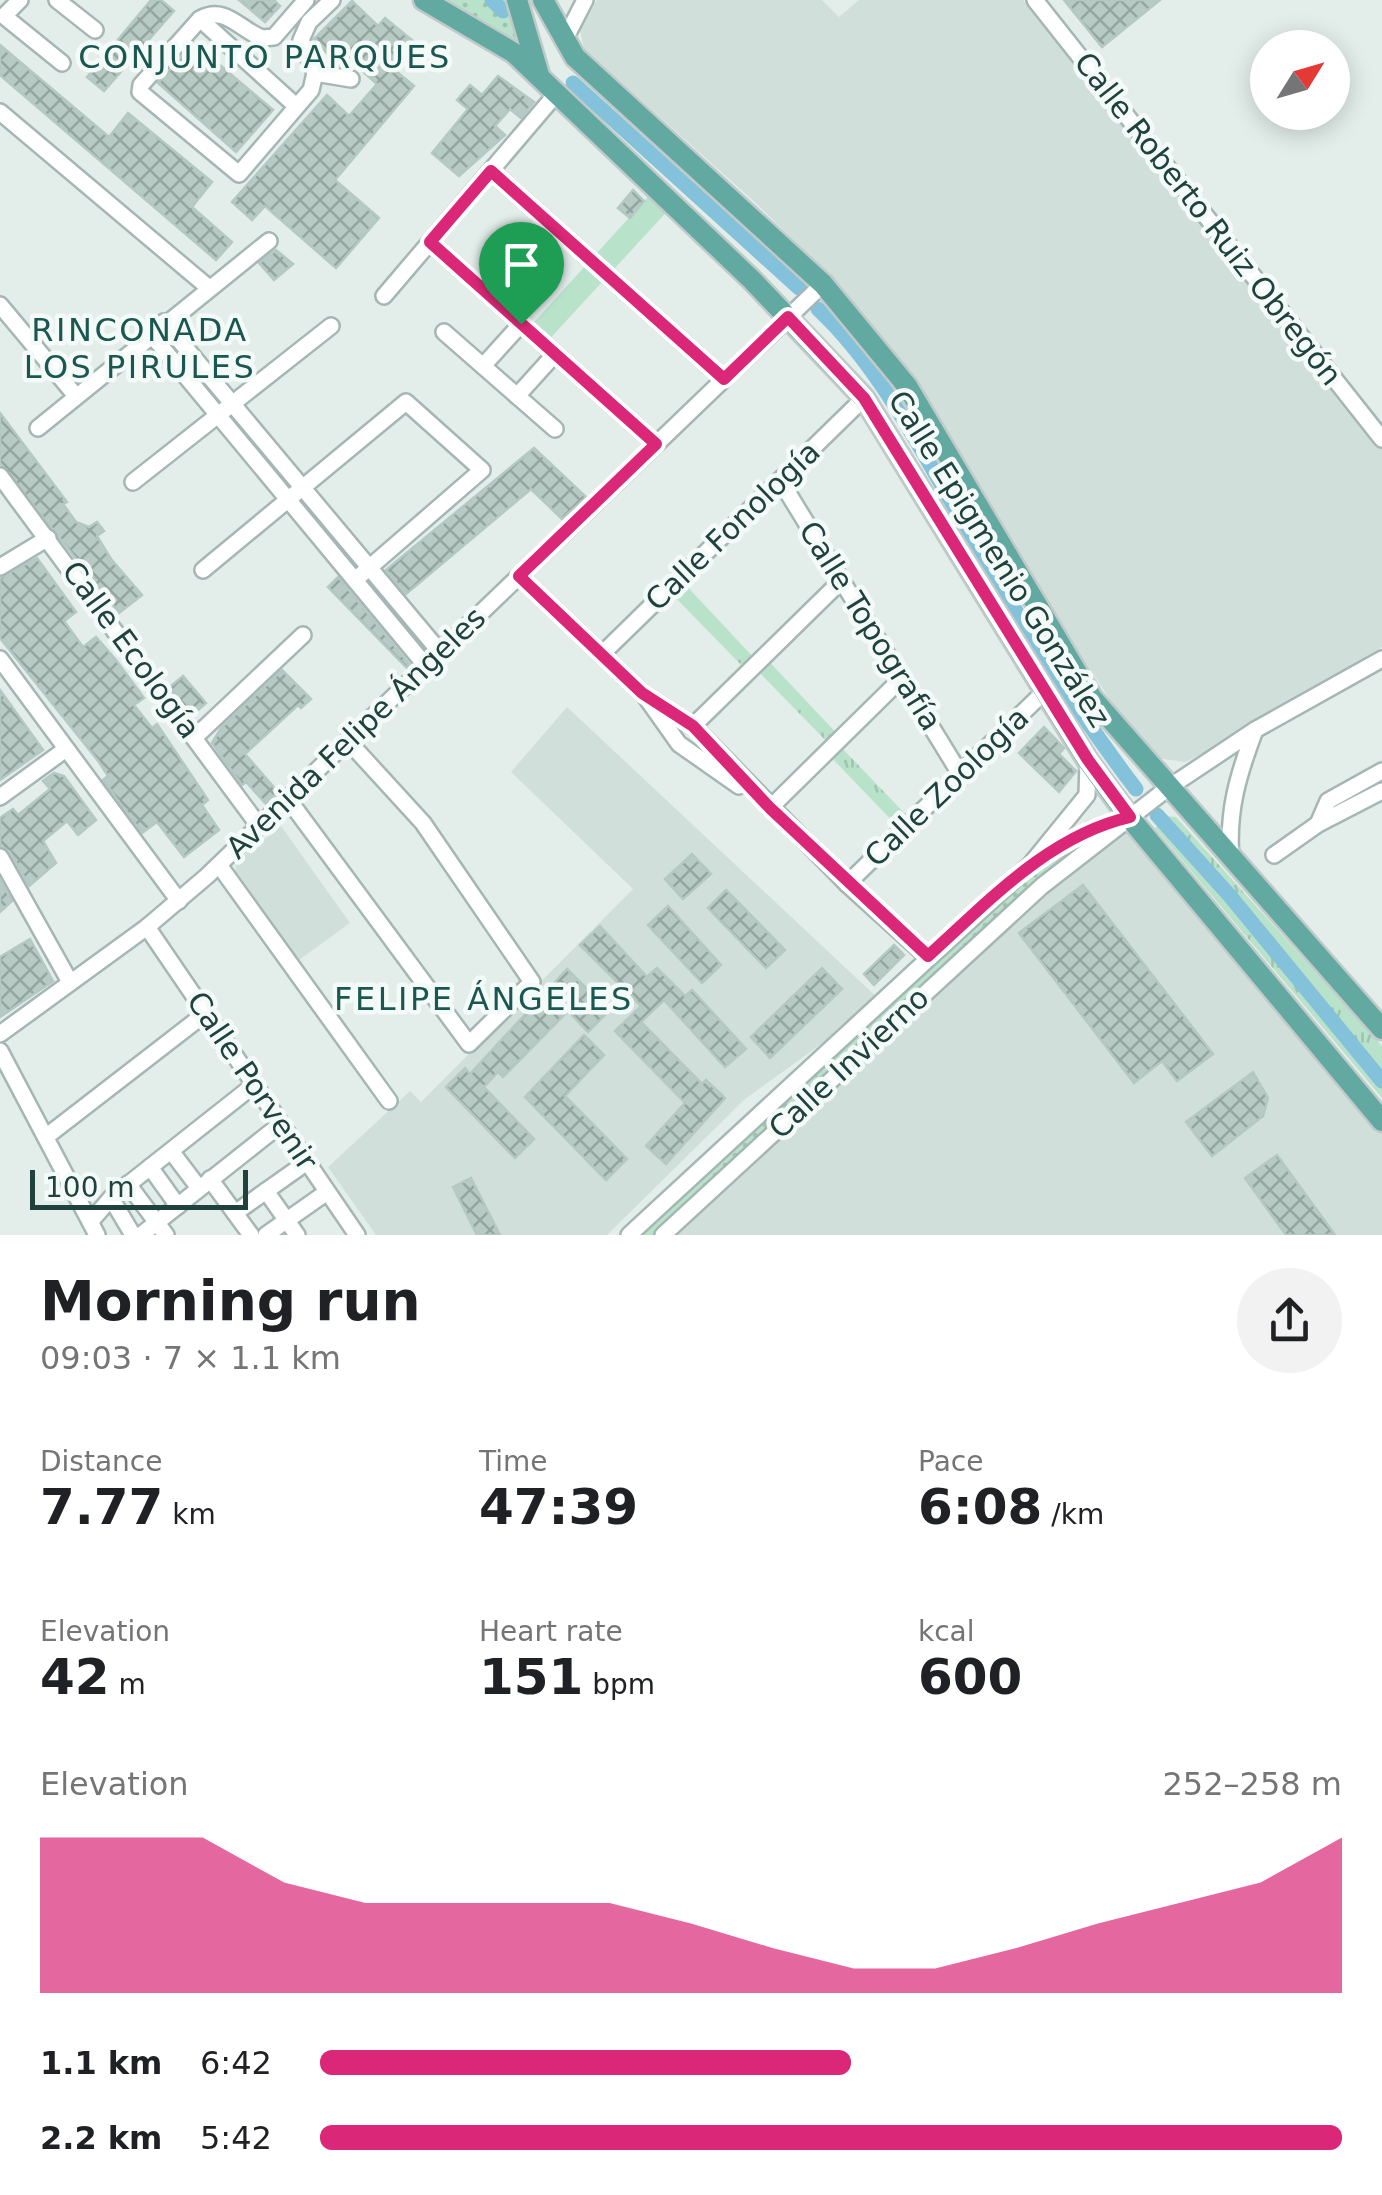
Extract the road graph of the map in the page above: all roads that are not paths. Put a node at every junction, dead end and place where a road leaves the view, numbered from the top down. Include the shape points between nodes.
1 (20, 0) edge
2 (58, 0) edge
3 (332, 0) edge
4 (424, 0) edge
5 (517, 0) edge
6 (543, 0) edge
7 (585, 0) edge
8 (1035, 0) edge
9 (306, 8) edge
10 (200, 19) junction
11 (94, 30) dead end
12 (565, 39) junction
13 (62, 64) dead end
14 (315, 73) junction
15 (539, 75) junction
16 (351, 79) dead end
17 (557, 93) junction
18 (296, 106) junction
19 (0, 112) edge
20 (491, 171) junction
21 (269, 241) dead end
22 (430, 242) junction
23 (823, 284) junction
24 (208, 288) junction
25 (384, 296) dead end
26 (0, 305) edge
27 (788, 317) junction
28 (164, 322) junction
29 (521, 324) junction
30 (330, 326) dead end
31 (444, 332) dead end
32 (150, 334) junction
33 (555, 354) junction
34 (483, 366) junction
35 (724, 379) junction
36 (76, 396) junction
37 (517, 396) junction
38 (864, 398) junction
39 (234, 405) junction
40 (219, 416) junction
41 (38, 428) dead end
42 (555, 429) dead end
43 (1382, 438) edge
44 (656, 444) junction
45 (0, 476) edge
46 (780, 480) junction
47 (133, 482) dead end
48 (302, 487) junction
49 (287, 499) junction
50 (48, 538) junction
51 (0, 567) edge
52 (370, 569) junction
53 (203, 570) dead end
54 (519, 576) junction
55 (355, 580) junction
56 (842, 580) junction
57 (303, 635) dead end
58 (440, 652) junction
59 (602, 654) junction
60 (0, 659) edge
61 (1382, 660) edge
62 (426, 666) junction
63 (902, 678) junction
64 (1046, 690) junction
65 (642, 693) junction
66 (693, 726) junction
67 (1255, 730) junction
68 (195, 737) junction
69 (348, 741) junction
70 (66, 749) junction
71 (1088, 760) junction
72 (960, 772) junction
73 (1382, 772) edge
74 (1165, 789) junction
75 (1382, 791) edge
76 (0, 797) edge
77 (288, 799) junction
78 (770, 808) junction
79 (1132, 816) junction
80 (1318, 824) junction
81 (259, 826) junction
82 (1274, 855) dead end
83 (0, 857) edge
84 (1231, 859) junction
85 (219, 864) junction
86 (1030, 865) junction
87 (848, 884) junction
88 (179, 901) junction
89 (147, 927) junction
90 (928, 956) junction
91 (70, 982) junction
92 (206, 1014) junction
93 (1382, 1029) edge
94 (0, 1034) edge
95 (0, 1050) edge
96 (254, 1085) junction
97 (389, 1100) dead end
98 (1382, 1121) edge
99 (281, 1124) junction
100 (47, 1136) junction
101 (171, 1151) junction
102 (307, 1162) junction
103 (150, 1167) junction
104 (128, 1184) junction
105 (205, 1184) junction
106 (266, 1192) junction
107 (328, 1192) junction
108 (111, 1198) junction
109 (175, 1208) junction
110 (235, 1213) junction
111 (287, 1220) junction
112 (94, 1228) edge
113 (162, 1228) edge
114 (353, 1229) edge
115 (137, 1235) edge
116 (251, 1235) edge
117 (266, 1235) edge
118 (297, 1235) edge
119 (335, 1235) edge
120 (628, 1235) edge
121 (663, 1235) edge

1 - 13 street via 4,16
2 - 11 street
3 - 9 street
4 - 15 main road, Calle Epigmenio González via 498,40
5 - 15 main road
6 - 12 main road, Calle Epigmenio González
7 - 12 street
8 - 43 street, Calle Roberto Ruiz Obregón
9 - 10 street via 274,37 262,38 224,13
9 - 14 street via 301,40
10 - 18 street
10 - 18 street via 141,85 146,100 239,174
12 - 23 main road, Calle Epigmenio González via 575,58
14 - 16 street
14 - 18 street via 311,90
15 - 17 main road, Calle Epigmenio González
17 - 20 street
17 - 27 main road, Calle Epigmenio González
19 - 24 street
20 - 22 street
20 - 35 street
21 - 24 street
22 - 25 street
22 - 29 street
23 - 27 street, Avenida Felipe Ángeles
23 - 74 main road, Calle Epigmenio González via 907,386 1092,698
24 - 28 street
26 - 36 street
27 - 35 street, Avenida Felipe Ángeles
27 - 38 main road, Calle Epigmenio González
28 - 32 street
28 - 39 street
29 - 33 street
29 - 34 street
30 - 39 street
31 - 34 street
32 - 36 street
32 - 40 street
33 - 37 street
33 - 44 street
34 - 37 street
35 - 44 street, Avenida Felipe Ángeles
36 - 41 street
37 - 42 street
38 - 46 street, Calle Fonología
38 - 64 main road, Calle Epigmenio González
39 - 40 street
39 - 48 street
40 - 47 street
40 - 49 street
44 - 54 street, Avenida Felipe Ángeles
45 - 50 street, Calle Ecología
46 - 56 street, Calle Topografía
46 - 59 street, Calle Fonología
48 - 49 street
48 - 52 street
48 - 52 street via 406,402 478,465 480,476
49 - 53 street
49 - 55 street
50 - 51 street
50 - 68 street, Calle Ecología
52 - 55 street
52 - 58 street
54 - 58 street, Avenida Felipe Ángeles
54 - 59 street
55 - 62 street
56 - 63 street, Calle Topografía
56 - 66 street
57 - 68 street
58 - 62 street, Avenida Felipe Ángeles
59 - 65 street
60 - 70 street
61 - 67 street, Calle Invierno
62 - 69 street, Avenida Felipe Ángeles
63 - 72 street, Calle Topografía
63 - 78 street
64 - 71 main road, Calle Epigmenio González
64 - 72 street, Calle Zoología
65 - 66 street
65 - 78 street via 679,744
66 - 78 street
67 - 74 street, Calle Invierno
67 - 84 street via 1234,786
68 - 81 street, Calle Ecología
69 - 77 street, Avenida Felipe Ángeles
69 - 77 street via 423,824 532,982 469,1044
70 - 76 street
70 - 88 street
71 - 79 main road, Calle Epigmenio González
71 - 86 street via 1087,795
72 - 87 street, Calle Zoología
73 - 80 street via 1328,801
74 - 79 street, Calle Invierno
74 - 84 main road, Calle Epigmenio González
75 - 80 street
77 - 81 street, Avenida Felipe Ángeles
78 - 87 street
79 - 86 street via 1107,822
79 - 98 main road, Calle Epigmenio González
79 - 121 street, Calle Invierno via 1042,886
80 - 82 street
81 - 85 street, Avenida Felipe Ángeles
83 - 91 street
84 - 93 main road, Calle Epigmenio González
85 - 88 street, Avenida Felipe Ángeles
85 - 97 street
86 - 90 street, Calle Invierno
87 - 90 street
88 - 89 street, Avenida Felipe Ángeles
89 - 91 street, Avenida Felipe Ángeles
89 - 92 street, Calle Porvenir
90 - 120 street, Calle Invierno
91 - 94 street, Avenida Felipe Ángeles
92 - 96 street, Calle Porvenir
92 - 100 street
95 - 100 street
96 - 99 street, Calle Porvenir
96 - 101 street
99 - 102 street, Calle Porvenir
99 - 105 street
100 - 112 street
101 - 103 street
101 - 105 street
102 - 106 street
102 - 107 street, Calle Porvenir
103 - 104 street
103 - 109 street
104 - 108 street
104 - 113 street
105 - 109 street
105 - 110 street
106 - 110 street
106 - 111 street
107 - 111 street
107 - 114 street, Calle Porvenir
108 - 112 street
108 - 115 street
109 - 113 street
110 - 116 street
111 - 117 street
111 - 118 street
113 - 115 street
114 - 119 street

